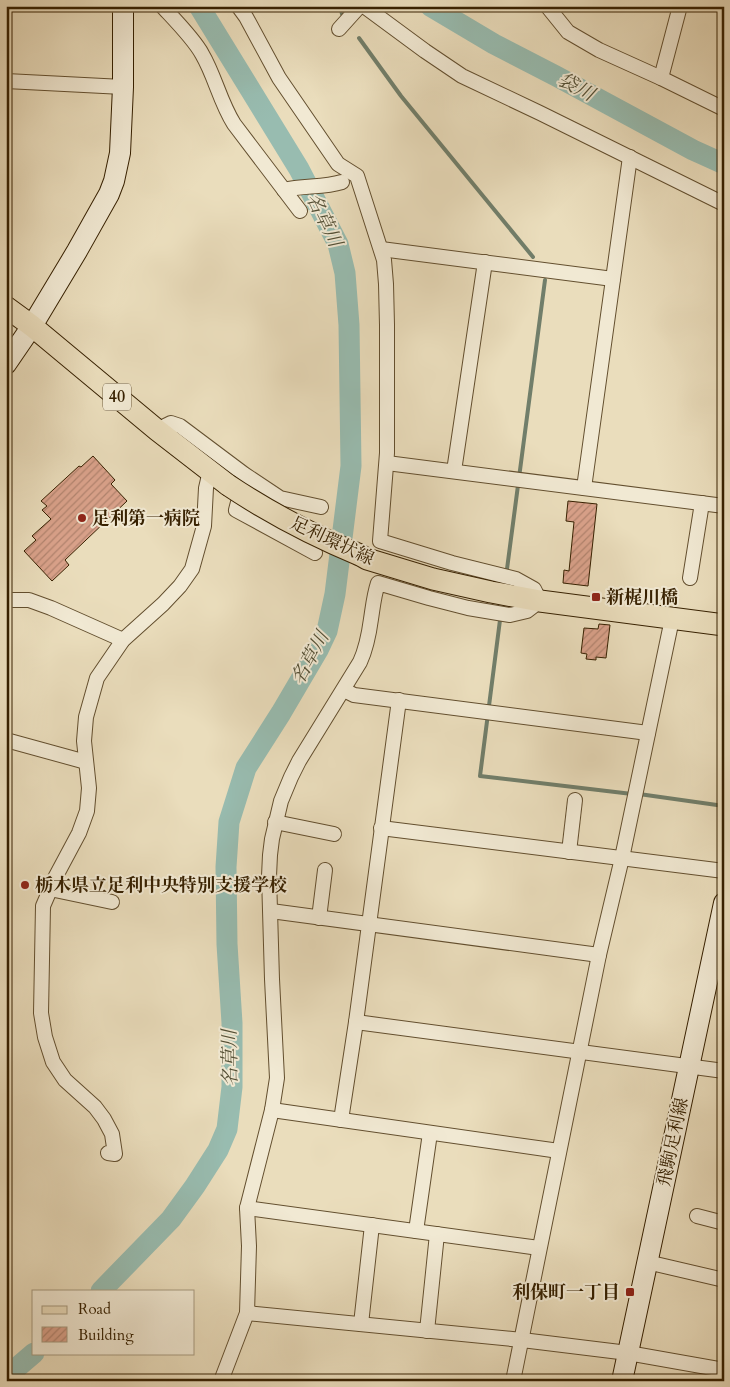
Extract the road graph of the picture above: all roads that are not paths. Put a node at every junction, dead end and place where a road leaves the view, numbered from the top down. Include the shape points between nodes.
1 (123, 6) edge
2 (162, 6) edge
3 (238, 6) edge
4 (362, 6) edge
5 (547, 6) edge
6 (680, 6) edge
7 (339, 29) dead end
8 (662, 78) junction
9 (6, 81) edge
10 (123, 87) junction
11 (724, 109) edge
12 (630, 157) junction
13 (337, 184) dead end
14 (288, 189) junction
15 (724, 204) edge
16 (300, 212) dead end
17 (381, 249) junction
18 (485, 262) junction
19 (613, 278) junction
20 (6, 307) edge
21 (32, 326) junction
22 (6, 364) edge
23 (157, 430) junction
24 (387, 463) junction
25 (210, 471) junction
26 (454, 471) junction
27 (236, 479) junction
28 (584, 488) junction
29 (702, 503) junction
30 (724, 506) edge
31 (321, 507) dead end
32 (315, 553) dead end
33 (690, 578) dead end
34 (6, 600) edge
35 (540, 601) junction
36 (672, 619) junction
37 (724, 625) edge
38 (123, 640) junction
39 (344, 690) junction
40 (399, 700) junction
41 (648, 732) junction
42 (6, 740) edge
43 (86, 762) junction
44 (575, 800) dead end
45 (275, 822) junction
46 (381, 828) junction
47 (334, 834) dead end
48 (569, 852) junction
49 (622, 858) junction
50 (325, 870) dead end
51 (724, 872) edge
52 (50, 889) junction
53 (112, 902) dead end
54 (724, 903) edge
55 (271, 911) junction
56 (320, 918) junction
57 (369, 925) junction
58 (599, 955) junction
59 (356, 1022) junction
60 (580, 1052) junction
61 (689, 1066) junction
62 (724, 1071) edge
63 (272, 1110) junction
64 (341, 1120) junction
65 (430, 1133) junction
66 (559, 1151) junction
67 (108, 1153) dead end
68 (247, 1208) junction
69 (697, 1216) dead end
70 (724, 1223) edge
71 (372, 1225) junction
72 (416, 1231) junction
73 (437, 1234) junction
74 (539, 1248) junction
75 (647, 1262) junction
76 (724, 1280) edge
77 (247, 1313) junction
78 (361, 1324) junction
79 (427, 1331) junction
80 (522, 1340) junction
81 (628, 1353) junction
82 (724, 1370) edge
83 (221, 1381) edge
84 (513, 1381) edge
85 (622, 1381) edge

1 - 10 main road
2 - 14 street via 201,52 234,124
3 - 17 street via 279,78 338,164 357,176
4 - 7 street
4 - 12 street via 462,76
5 - 8 street via 568,32 598,50
6 - 8 street
8 - 11 street
9 - 10 street
10 - 21 main road via 120,153 114,182
12 - 15 street
12 - 19 street
13 - 14 street
14 - 16 street
17 - 18 street
17 - 24 street via 388,325
18 - 19 street
18 - 26 street
19 - 28 street
20 - 21 main road, 足利環状線 / 40
21 - 22 main road
21 - 23 main road, 足利環状線 / 40
23 - 25 main road, 足利環状線 / 40
23 - 27 street via 171,423 180,426
24 - 26 street
24 - 35 street via 380,541 516,579 534,589
25 - 27 main road, 足利環状線 / 40
25 - 38 street via 204,526 192,569 163,604
26 - 28 street
27 - 31 street via 280,498
27 - 32 street via 236,510
27 - 35 main road, 足利環状線 / 40, bridge via 262,506 367,559 441,581
28 - 29 street
29 - 30 street
29 - 33 street
34 - 38 street via 29,600
35 - 36 main road, 足利環状線 / 40
35 - 39 street via 527,611 510,615 468,608 378,583 365,651
36 - 37 main road, 足利環状線 / 40
36 - 41 street
38 - 43 street via 97,678 86,716
39 - 40 street
39 - 45 street via 299,761
40 - 41 street
40 - 46 street
41 - 49 street
42 - 43 street
43 - 52 street via 87,811
44 - 48 street
45 - 47 street
45 - 55 street via 269,876
46 - 48 street
46 - 57 street
48 - 49 street
49 - 51 street
49 - 58 street
50 - 56 street
52 - 53 street
52 - 67 street via 43,906 41,1012 45,1037 53,1062 65,1080 104,1119 112,1134 114,1154
54 - 61 main road, 飛駒足利線
55 - 56 street
55 - 63 street via 278,1078
56 - 57 street
57 - 58 street
57 - 59 street
58 - 60 street
59 - 60 street
59 - 64 street
60 - 61 street
60 - 66 street
61 - 62 street
61 - 75 main road, 飛駒足利線
63 - 64 street
63 - 68 street
64 - 65 street
65 - 66 street
65 - 72 street
66 - 74 street
68 - 71 street
68 - 77 street
69 - 70 street
71 - 72 street
71 - 78 street
72 - 73 street
73 - 74 street
73 - 79 street
74 - 80 street
75 - 76 street
75 - 81 main road, 飛駒足利線
77 - 78 street
77 - 83 street
78 - 79 street
79 - 80 street
80 - 81 street
80 - 84 street
81 - 82 street
81 - 85 main road, 飛駒足利線

